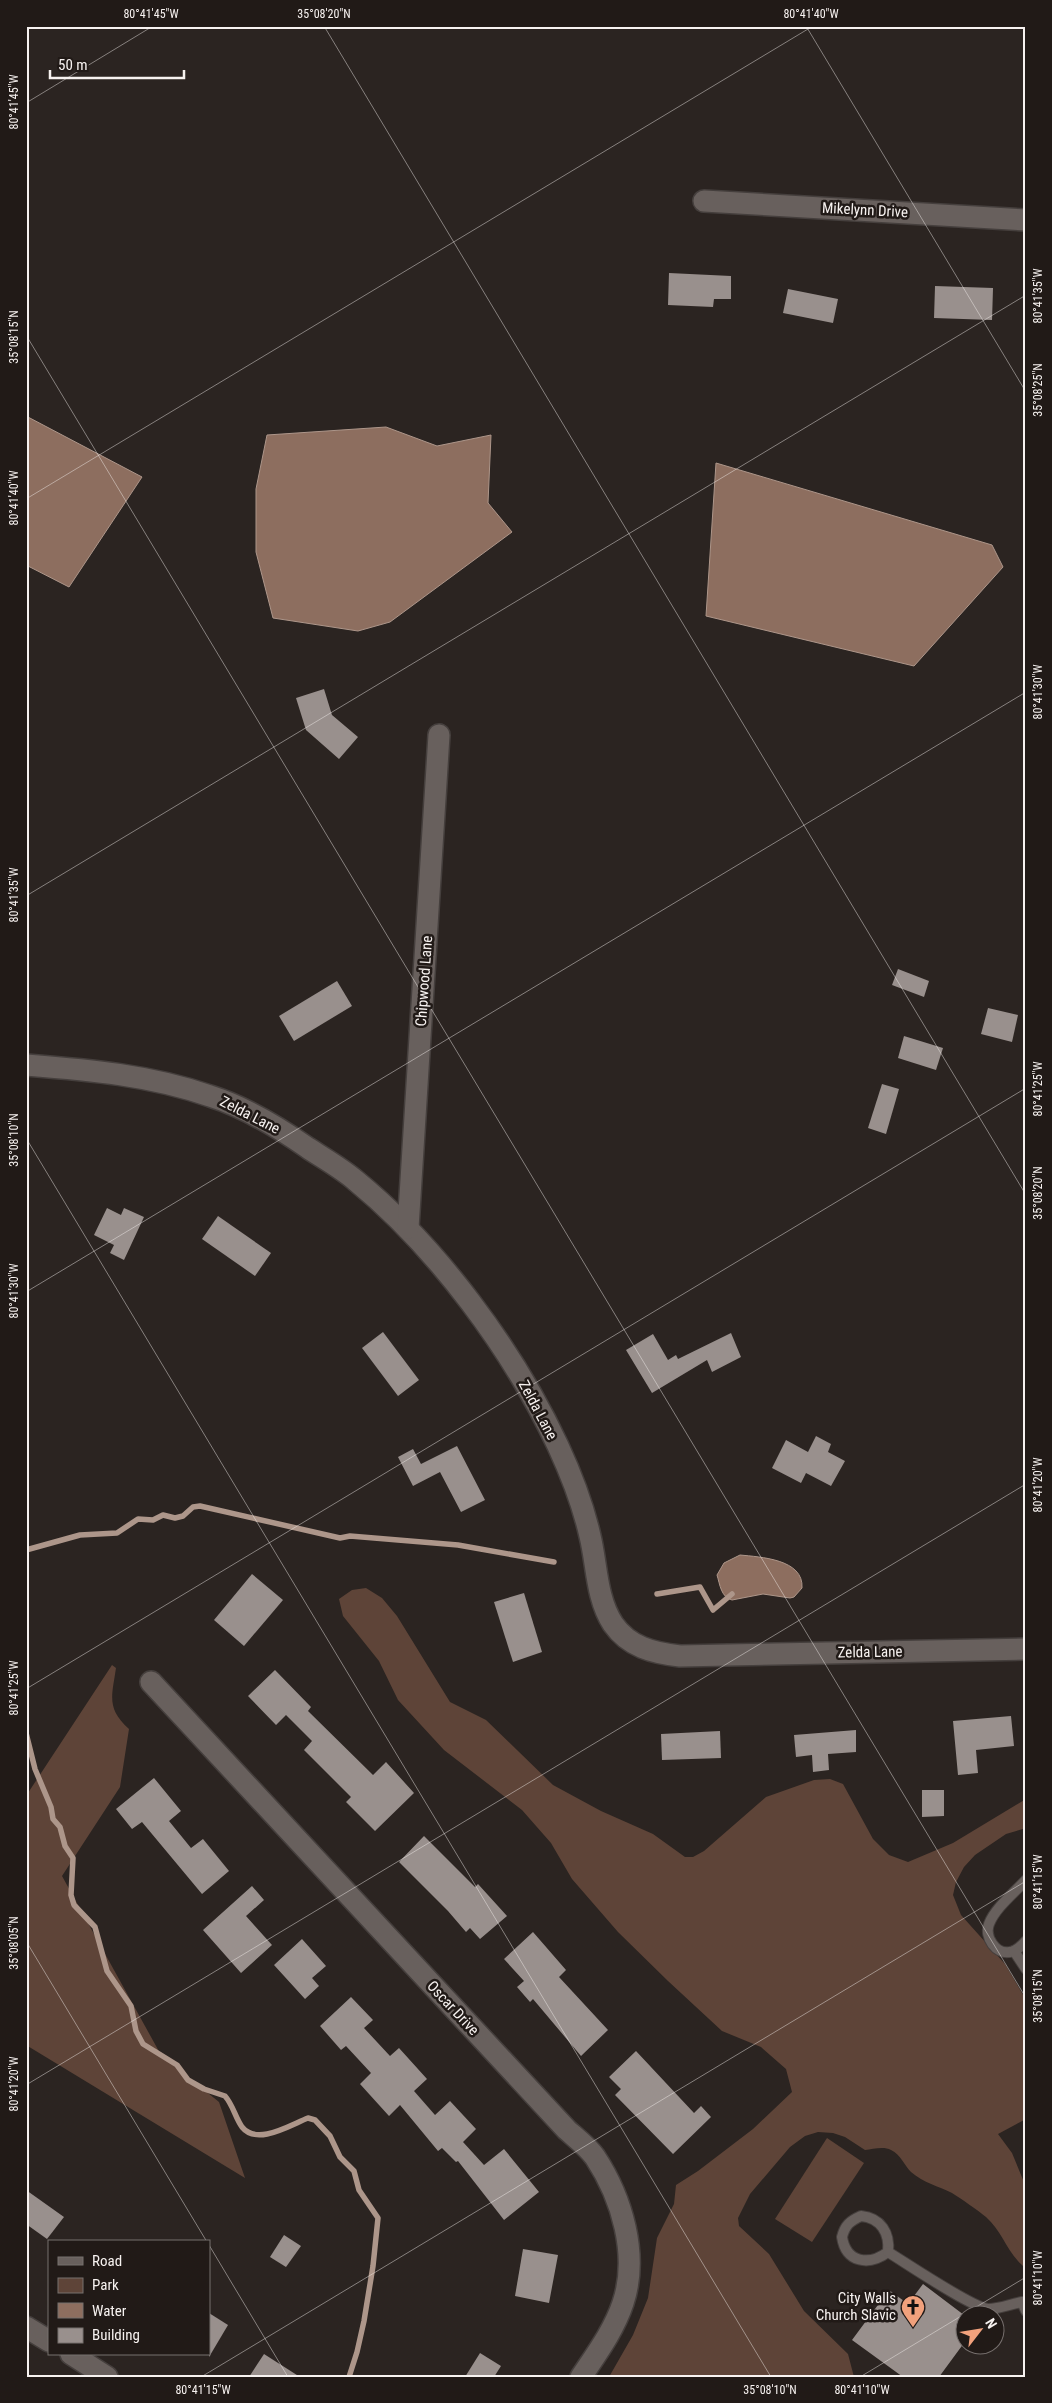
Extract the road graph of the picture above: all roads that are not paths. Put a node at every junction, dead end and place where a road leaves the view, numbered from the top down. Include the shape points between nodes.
1 (704, 201) dead end
2 (1026, 220) edge
3 (439, 735) dead end
4 (26, 1066) edge
5 (408, 1228) junction
6 (1026, 1649) edge
7 (151, 1682) dead end
8 (1026, 1880) edge
9 (1026, 1941) edge
10 (1014, 1951) junction
11 (1026, 1969) edge
12 (888, 2252) junction
13 (1024, 2304) edge
14 (26, 2327) edge
15 (48, 2340) edge
16 (74, 2356) edge
17 (107, 2377) edge
18 (581, 2377) edge

1 - 2 street, Mikelynn Drive
3 - 5 street, Chipwood Lane
4 - 5 street, Zelda Lane via 146,1078 214,1097 290,1135 354,1179
5 - 6 street, Zelda Lane via 436,1258 518,1372 558,1445 590,1534 597,1578 608,1612 614,1624 635,1645 680,1656
7 - 18 street, Oscar Drive via 567,2130 594,2155 620,2210 630,2256 623,2302 609,2336
8 - 10 lane via 993,1916 987,1929 992,1945 1000,1951
9 - 10 lane
10 - 11 lane
12 - 12 lane via 866,2261 856,2260 843,2244 846,2225 862,2216 876,2220 887,2236
12 - 13 lane via 986,2309
14 - 15 street
16 - 17 street

